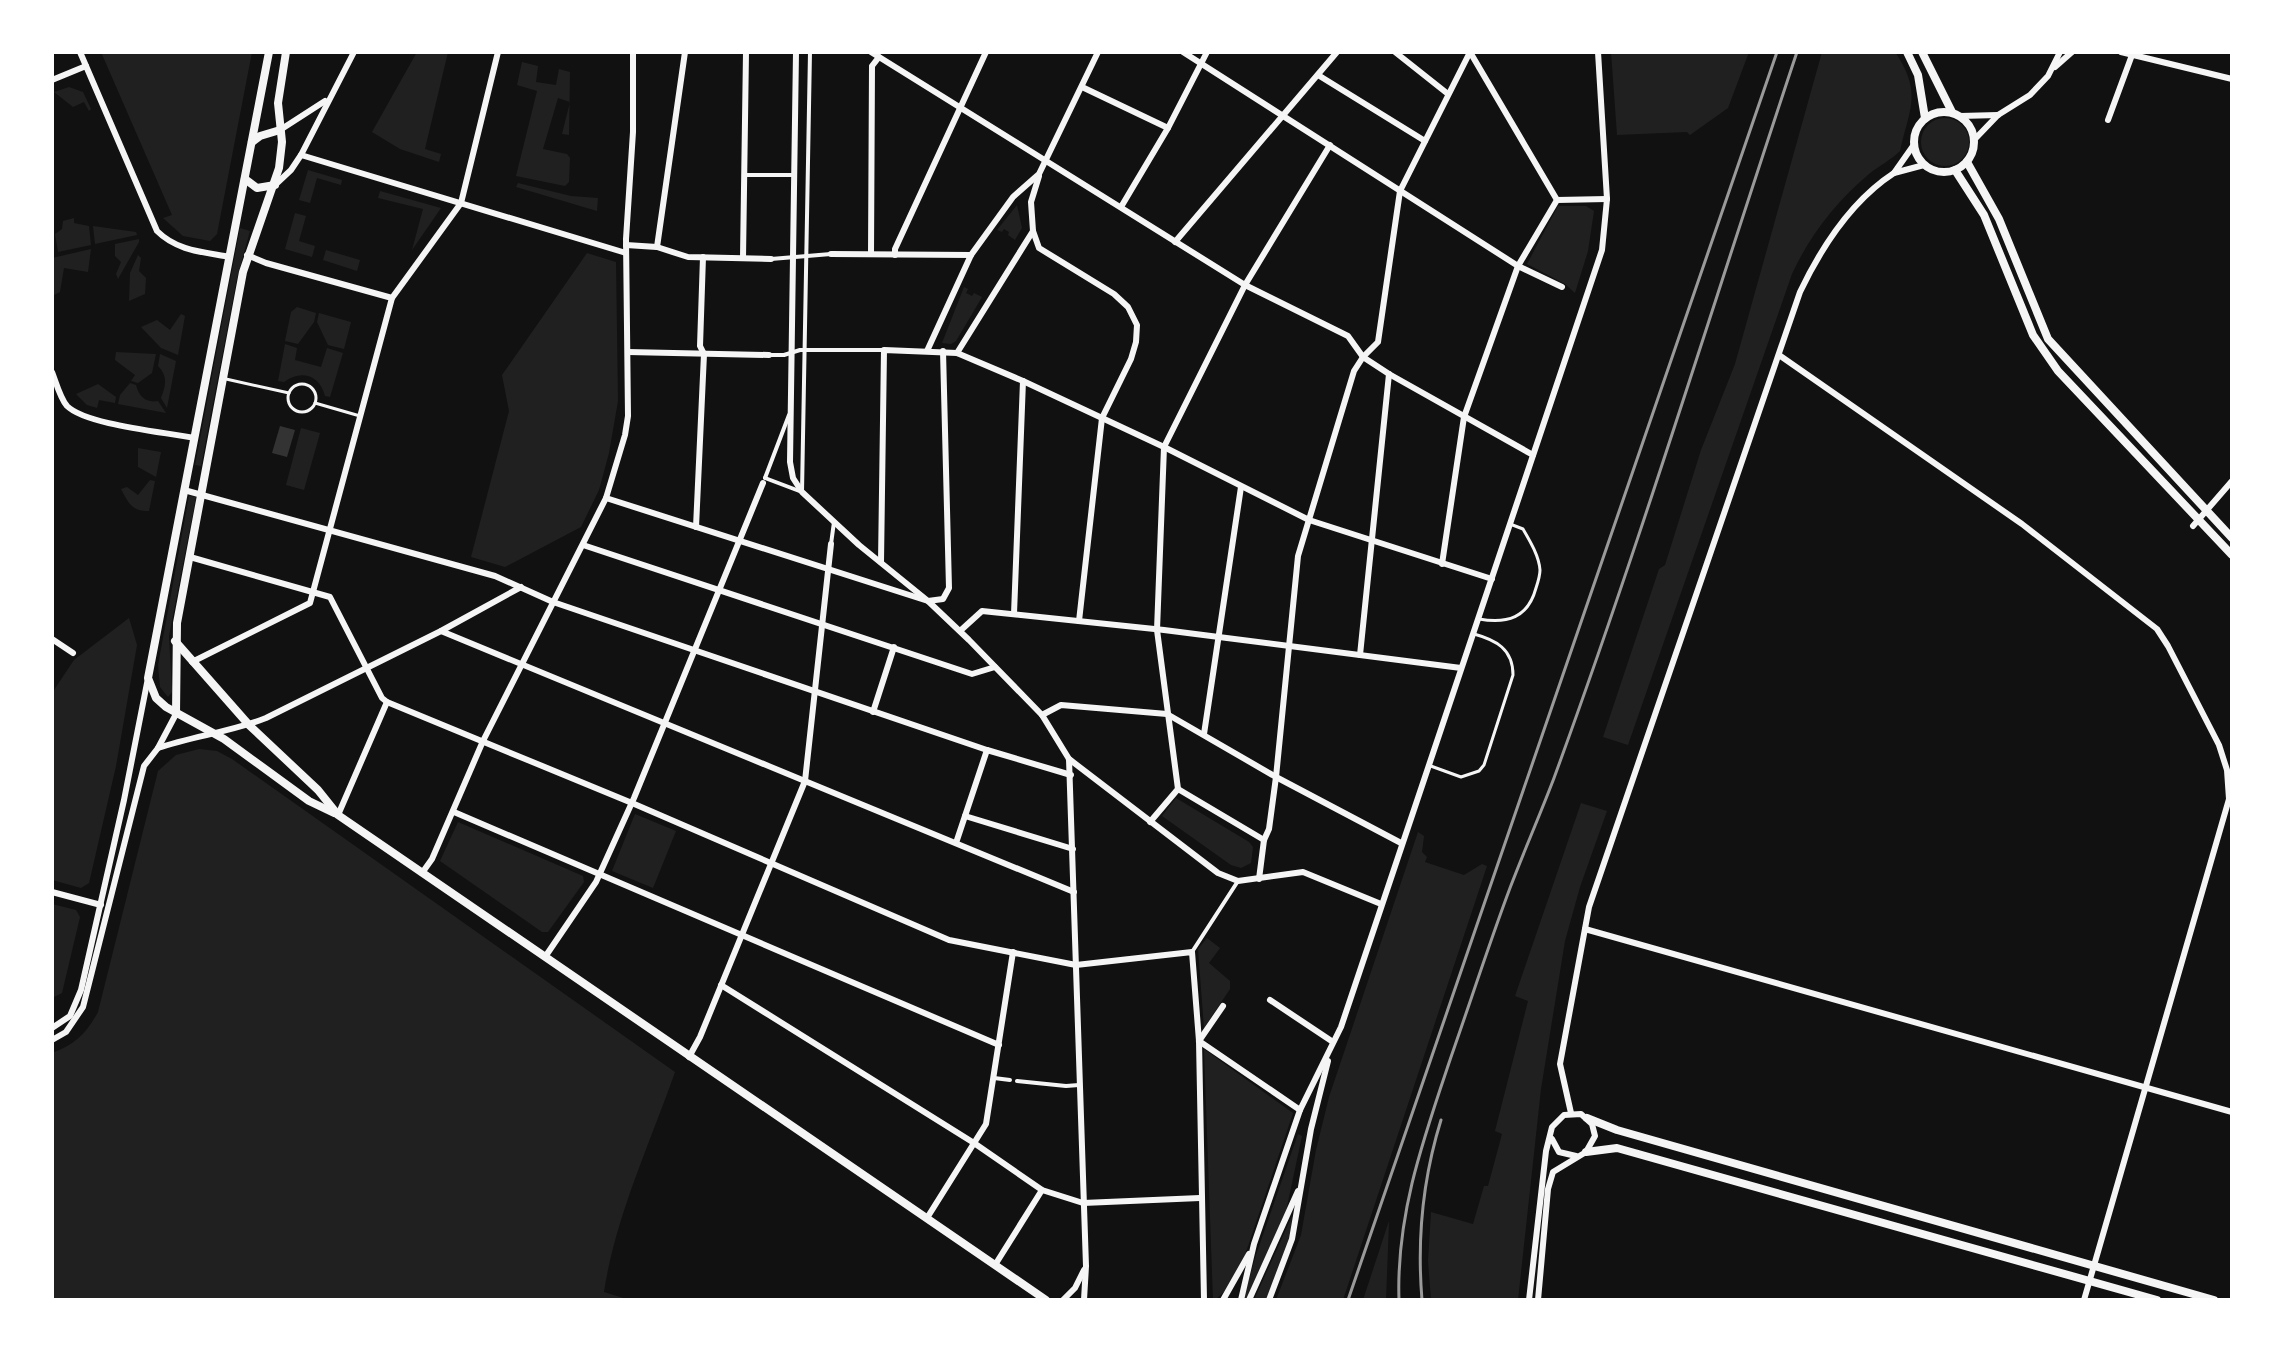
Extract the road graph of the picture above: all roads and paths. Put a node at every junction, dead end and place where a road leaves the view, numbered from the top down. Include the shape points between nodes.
1 (80, 52) edge
2 (269, 52) edge
3 (286, 52) edge
4 (354, 52) edge
5 (498, 52) edge
6 (633, 52) edge
7 (685, 52) edge
8 (746, 52) edge
9 (796, 52) edge
10 (810, 52) edge
11 (871, 52) edge
12 (986, 52) edge
13 (1098, 52) edge
14 (1183, 52) edge
15 (1207, 52) edge
16 (1337, 52) edge
17 (1395, 52) edge
18 (1470, 52) edge
19 (1598, 52) edge
20 (1907, 52) edge
21 (1922, 52) edge
22 (2060, 52) edge
23 (2072, 52) edge
24 (2121, 52) edge
25 (2132, 55) junction
26 (879, 57) junction
27 (1202, 64) junction
28 (86, 66) junction
29 (2052, 70) junction
30 (1318, 75) junction
31 (2232, 79) edge
32 (52, 80) edge
33 (1082, 87) junction
34 (1448, 94) junction
35 (328, 99) junction
36 (961, 109) junction
37 (1956, 114) junction
38 (1998, 115) junction
39 (1284, 116) junction
40 (1925, 118) junction
41 (2108, 120) dead end
42 (1168, 128) junction
43 (280, 130) junction
44 (1974, 140) junction
45 (1425, 141) junction
46 (251, 143) junction
47 (1330, 145) junction
48 (1913, 146) junction
49 (301, 155) junction
50 (1045, 162) junction
51 (1967, 162) junction
52 (1924, 165) junction
53 (1955, 170) junction
54 (1894, 173) junction
55 (1039, 174) junction
56 (744, 175) junction
57 (792, 175) junction
58 (245, 179) junction
59 (275, 185) junction
60 (1400, 191) junction
61 (1607, 199) junction
62 (1557, 200) junction
63 (461, 203) junction
64 (1121, 207) junction
65 (1033, 231) junction
66 (1175, 242) junction
67 (657, 247) junction
68 (626, 249) junction
69 (831, 254) joint
70 (871, 254) junction
71 (247, 255) junction
72 (806, 255) junction
73 (895, 255) junction
74 (971, 255) junction
75 (230, 257) junction
76 (703, 257) junction
77 (743, 258) junction
78 (792, 258) junction
79 (771, 259) joint
80 (1518, 266) junction
81 (1245, 285) junction
82 (1562, 287) dead end
83 (392, 298) junction
84 (805, 350) junction
85 (884, 350) junction
86 (927, 351) junction
87 (943, 351) junction
88 (628, 352) junction
89 (791, 352) junction
90 (957, 353) junction
91 (704, 354) junction
92 (769, 355) joint
93 (1779, 355) junction
94 (1363, 357) junction
95 (52, 372) edge
96 (1389, 374) junction
97 (223, 378) junction
98 (1023, 381) junction
99 (289, 393) junction
100 (315, 403) junction
101 (791, 409) junction
102 (360, 416) junction
103 (1464, 417) junction
104 (1102, 418) junction
105 (194, 438) junction
106 (1164, 447) junction
107 (1533, 455) junction
108 (764, 480) junction
109 (2232, 481) edge
110 (1241, 487) junction
111 (184, 490) junction
112 (802, 492) junction
113 (202, 494) junction
114 (606, 498) junction
115 (2207, 510) junction
116 (834, 520) junction
117 (1309, 520) junction
118 (2196, 523) junction
119 (1510, 524) junction
120 (696, 527) junction
121 (330, 529) junction
122 (2232, 538) edge
123 (1371, 541) junction
124 (741, 542) junction
125 (831, 544) joint
126 (583, 545) junction
127 (2232, 555) edge
128 (190, 557) junction
129 (881, 562) junction
130 (1442, 564) junction
131 (828, 570) junction
132 (1492, 579) junction
133 (521, 587) junction
134 (314, 591) junction
135 (721, 591) junction
136 (928, 601) junction
137 (553, 602) junction
138 (1014, 614) junction
139 (1478, 619) junction
140 (1079, 621) junction
141 (821, 625) junction
142 (1157, 630) junction
143 (441, 631) junction
144 (960, 631) junction
145 (1473, 634) junction
146 (1217, 638) junction
147 (52, 639) edge
148 (175, 641) junction
149 (1290, 646) junction
150 (894, 647) junction
151 (696, 651) junction
152 (73, 653) dead end
153 (1360, 655) junction
154 (192, 662) junction
155 (522, 665) junction
156 (995, 667) junction
157 (367, 668) junction
158 (1461, 668) junction
159 (148, 678) junction
160 (814, 691) junction
161 (387, 702) junction
162 (873, 712) junction
163 (176, 714) junction
164 (1167, 714) junction
165 (1042, 715) junction
166 (665, 724) junction
167 (249, 725) junction
168 (213, 734) junction
169 (1204, 734) junction
170 (483, 741) junction
171 (158, 748) junction
172 (987, 750) junction
173 (1069, 759) junction
174 (1428, 765) junction
175 (1071, 775) junction
176 (1276, 777) junction
177 (805, 781) junction
178 (1178, 789) junction
179 (632, 803) junction
180 (454, 812) junction
181 (338, 815) junction
182 (965, 816) junction
183 (1150, 822) junction
184 (1264, 840) junction
185 (956, 843) junction
186 (1401, 843) junction
187 (1073, 849) junction
188 (773, 863) junction
189 (422, 873) junction
190 (599, 873) junction
191 (1259, 879) junction
192 (1238, 881) junction
193 (52, 892) edge
194 (1074, 892) junction
195 (1381, 904) junction
196 (101, 905) junction
197 (1585, 929) junction
198 (742, 936) junction
199 (1013, 952) junction
200 (1192, 952) junction
201 (545, 957) junction
202 (1076, 965) junction
203 (721, 985) junction
204 (1270, 1000) dead end
205 (1223, 1006) dead end
206 (52, 1028) edge
207 (52, 1040) edge
208 (1199, 1041) junction
209 (1333, 1042) junction
210 (999, 1045) junction
211 (689, 1057) junction
212 (994, 1078) junction
213 (1010, 1080) dead end
214 (1017, 1081) dead end
215 (1079, 1085) junction
216 (2146, 1088) junction
217 (1300, 1110) junction
218 (2232, 1112) edge
219 (1571, 1113) junction
220 (1587, 1118) junction
221 (1551, 1136) junction
222 (974, 1143) junction
223 (1583, 1154) junction
224 (1301, 1180) junction
225 (1042, 1190) junction
226 (1200, 1198) junction
227 (1083, 1203) junction
228 (927, 1218) junction
229 (1254, 1244) junction
230 (995, 1265) junction
231 (1086, 1266) junction
232 (2096, 1266) junction
233 (2090, 1281) junction
234 (1539, 1299) edge
235 (1046, 1300) edge
236 (1063, 1300) edge
237 (1084, 1300) edge
238 (1204, 1300) edge
239 (1223, 1300) edge
240 (1241, 1300) edge
241 (1249, 1300) edge
242 (1269, 1300) edge
243 (1529, 1300) edge
244 (2084, 1300) edge
245 (2157, 1300) edge
246 (2214, 1300) edge

1 - 28 street
2 - 46 main road
3 - 43 main road via 278,103
4 - 35 street
5 - 63 street
6 - 68 street
7 - 67 street
8 - 56 street
9 - 57 street
10 - 72 street
11 - 26 street
12 - 36 street
13 - 33 street
14 - 27 street
15 - 27 street
16 - 30 street
17 - 34 street
18 - 34 street
18 - 62 street
19 - 61 street
20 - 40 main road via 1918,75
21 - 37 main road
22 - 29 street
23 - 29 street
24 - 25 street
25 - 31 street
25 - 41 street
26 - 36 street
26 - 70 street via 872,66
27 - 39 street
27 - 42 street
28 - 32 street
28 - 75 street via 157,231 181,247
29 - 38 street via 2030,95
30 - 39 street
30 - 45 street
33 - 42 street
33 - 50 street
34 - 45 street
35 - 43 street
35 - 49 street
36 - 50 street
36 - 73 street
37 - 38 street
37 - 40 main road via 1938,112
37 - 44 main road via 1970,126
38 - 44 street
39 - 47 street
39 - 66 street
40 - 48 main road
42 - 64 street
43 - 46 main road
43 - 59 main road
44 - 51 main road
45 - 60 street
46 - 58 main road
47 - 60 street
47 - 81 street
48 - 52 main road
48 - 54 street
49 - 59 street
49 - 63 street
50 - 55 street
50 - 64 street
51 - 53 main road
51 - 115 main road via 1999,219 2048,339
52 - 53 main road via 1935,171
52 - 54 street
53 - 118 main road via 1984,215 2033,335 2058,371
54 - 93 street via 1857,205 1816,259
55 - 65 street via 1031,202
55 - 74 street via 1013,197
56 - 57 street
56 - 77 street
57 - 78 street
58 - 59 main road via 257,188
58 - 75 main road
59 - 71 main road
60 - 80 street
60 - 94 street via 1378,342
61 - 62 street
61 - 107 street via 1602,250
62 - 80 street
63 - 68 street
63 - 83 street
64 - 66 street
65 - 90 street
65 - 104 street via 1039,248 1114,294 1137,325 1131,359
66 - 81 street
67 - 68 street
67 - 76 street
68 - 88 street
69 - 70 street
69 - 72 street
70 - 73 street
71 - 83 street
71 - 97 main road
72 - 78 street
72 - 84 street
73 - 74 street
74 - 86 street
75 - 105 main road
76 - 77 street
76 - 91 street
77 - 79 street
78 - 79 street
78 - 89 street
80 - 82 street
80 - 103 street
81 - 94 street via 1348,336
81 - 106 street
83 - 102 street
84 - 85 street
84 - 89 street
84 - 112 street
85 - 86 street
85 - 129 street
86 - 87 street
87 - 90 street
87 - 136 street via 949,588 943,599
88 - 91 street
88 - 114 street via 625,435
89 - 92 street
89 - 101 street
90 - 98 street
91 - 92 street
91 - 120 street
93 - 197 street via 1601,868
93 - 216 street via 2022,524 2157,629 2219,745 2229,799
94 - 96 street
94 - 117 street via 1354,371
95 - 105 street via 66,405 79,413
96 - 103 street
96 - 123 street
97 - 99 lane
97 - 113 main road
98 - 104 street
98 - 138 street
99 - 100 lane via 297,385 309,386
99 - 100 lane via 295,410 307,411
100 - 102 lane
101 - 108 street
101 - 112 street via 791,472
102 - 121 street
103 - 107 street
103 - 130 street
104 - 106 street
104 - 140 street
105 - 111 main road
106 - 110 street
106 - 142 street
107 - 119 street
108 - 112 street
108 - 124 street
109 - 115 street
110 - 117 street
110 - 146 street
111 - 113 street
111 - 159 main road
112 - 116 street
113 - 121 street
113 - 128 main road
114 - 120 street
114 - 126 street
115 - 118 street
115 - 122 main road
116 - 125 street
116 - 129 street
117 - 123 street
117 - 149 street via 1298,556
118 - 127 main road
119 - 132 street
119 - 139 lane via 1523,529 1540,568 1532,601 1513,619
120 - 124 street
121 - 133 street
121 - 134 street
123 - 130 street
123 - 153 street
124 - 131 street
124 - 135 street
125 - 131 street
126 - 135 street
126 - 137 street
128 - 134 street
128 - 148 main road
129 - 136 street
130 - 132 street
131 - 136 street
131 - 141 street
132 - 139 street
133 - 137 street
133 - 143 street
134 - 154 street via 310,603
134 - 157 street via 330,597
135 - 141 street
135 - 151 street
136 - 144 street
137 - 151 street
137 - 155 street
138 - 140 street
138 - 144 street via 982,611
139 - 145 street
140 - 142 street
141 - 150 street
141 - 160 street
142 - 146 street
142 - 164 street
143 - 155 street
143 - 157 street
144 - 156 street
145 - 158 street
145 - 174 lane via 1493,640 1513,665 1484,765 1461,777
146 - 149 street
146 - 169 street
147 - 152 street
148 - 154 main road
148 - 163 main road
149 - 153 street
149 - 176 street
150 - 156 street via 972,674
150 - 162 street
151 - 160 street
151 - 166 street
153 - 158 street
154 - 167 main road
155 - 166 street
155 - 170 street
156 - 165 street
157 - 161 street
157 - 167 street
158 - 174 street
159 - 163 main road via 156,698
159 - 196 street
160 - 162 street
160 - 177 street
161 - 170 street
161 - 181 street
162 - 172 street
163 - 168 main road
163 - 171 street
164 - 165 street via 1061,705
164 - 169 street
164 - 178 street
165 - 173 street
166 - 177 street
166 - 179 street
167 - 168 street
167 - 181 main road
168 - 171 street
168 - 181 main road via 309,801
169 - 176 street
170 - 179 street
170 - 180 street
171 - 207 street via 144,766 83,1007 66,1032
172 - 175 street
172 - 182 street
173 - 175 street
173 - 183 street
174 - 186 street
175 - 187 street
176 - 184 street
176 - 186 street
177 - 185 street
177 - 188 street
178 - 183 street
178 - 184 street
179 - 188 street
179 - 190 street
180 - 189 street
180 - 190 street
181 - 189 main road
182 - 185 street
182 - 187 street
183 - 192 street via 1218,873
184 - 191 street
185 - 194 street
186 - 195 street
187 - 194 street
188 - 198 street
188 - 199 street via 949,940
189 - 201 main road
190 - 198 street
190 - 201 street
191 - 192 street
191 - 195 street via 1303,872
192 - 200 street
193 - 196 street
194 - 202 street
195 - 209 street
196 - 206 street via 76,1004 70,1016
197 - 216 street
197 - 219 street via 1560,1064
198 - 203 street
198 - 210 street
199 - 202 street
199 - 210 street
200 - 202 street
200 - 208 street
201 - 211 main road
202 - 215 street
203 - 211 street
203 - 222 street
204 - 209 street
205 - 208 street
208 - 217 street
208 - 226 street
209 - 217 street
209 - 224 street
210 - 212 street
211 - 228 main road
212 - 213 street
212 - 222 street via 986,1124
214 - 215 street
215 - 227 street
216 - 218 street
216 - 232 street
217 - 229 street
219 - 220 street
219 - 221 street via 1559,1118
220 - 223 street via 1595,1136
220 - 232 main road
221 - 223 street via 1565,1156
221 - 243 street
222 - 225 street
222 - 228 street
223 - 233 main road via 1617,1148
223 - 234 street via 1553,1172
224 - 241 street
224 - 242 street via 1292,1239
225 - 227 street
225 - 230 street
226 - 227 street
226 - 238 street
227 - 231 street
228 - 230 main road
229 - 239 street
229 - 240 street
230 - 235 main road
231 - 236 street
231 - 237 street
232 - 233 street
232 - 246 main road
233 - 244 street
233 - 245 main road

